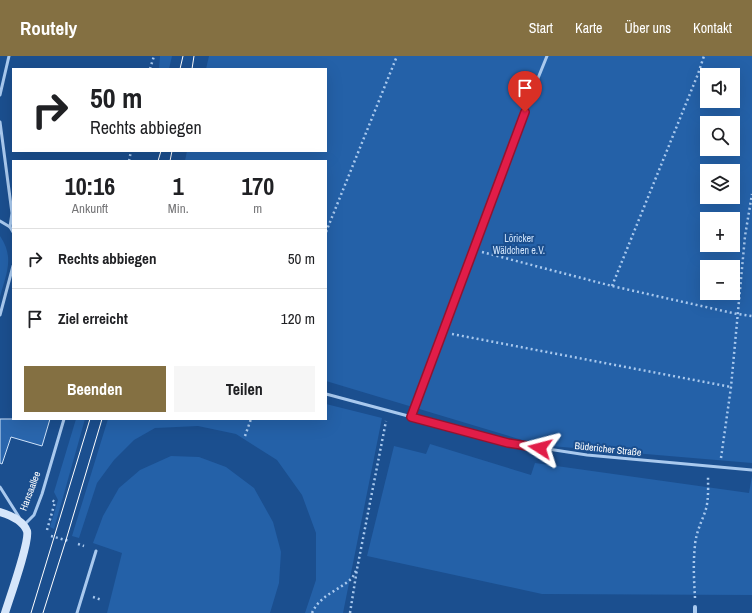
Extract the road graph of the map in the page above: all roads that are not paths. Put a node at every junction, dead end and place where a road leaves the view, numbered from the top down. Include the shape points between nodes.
1 (9, 56) edge
2 (547, 56) edge
3 (0, 95) edge
4 (0, 122) edge
5 (0, 221) edge
6 (10, 227) junction
7 (12, 230) edge
8 (12, 270) edge
9 (0, 315) edge
10 (327, 394) edge
11 (411, 417) junction
12 (64, 420) edge
13 (752, 470) edge
14 (0, 487) edge
15 (0, 512) edge
16 (24, 525) junction
17 (96, 551) dead end
18 (695, 607) road end
19 (5, 613) edge
20 (77, 613) edge
21 (695, 613) edge

1 - 3 lane
2 - 11 lane
4 - 6 lane via 12,213
5 - 6 lane
6 - 7 lane
8 - 9 lane
10 - 11 lane, Büdericher Straße
11 - 13 lane, Büdericher Straße via 508,443 587,455
12 - 16 lane, Hansaallee via 42,494 34,515
14 - 16 lane
15 - 16 street via 10,515
16 - 19 street, Hansaallee via 28,533 25,549
17 - 20 lane
18 - 21 street

